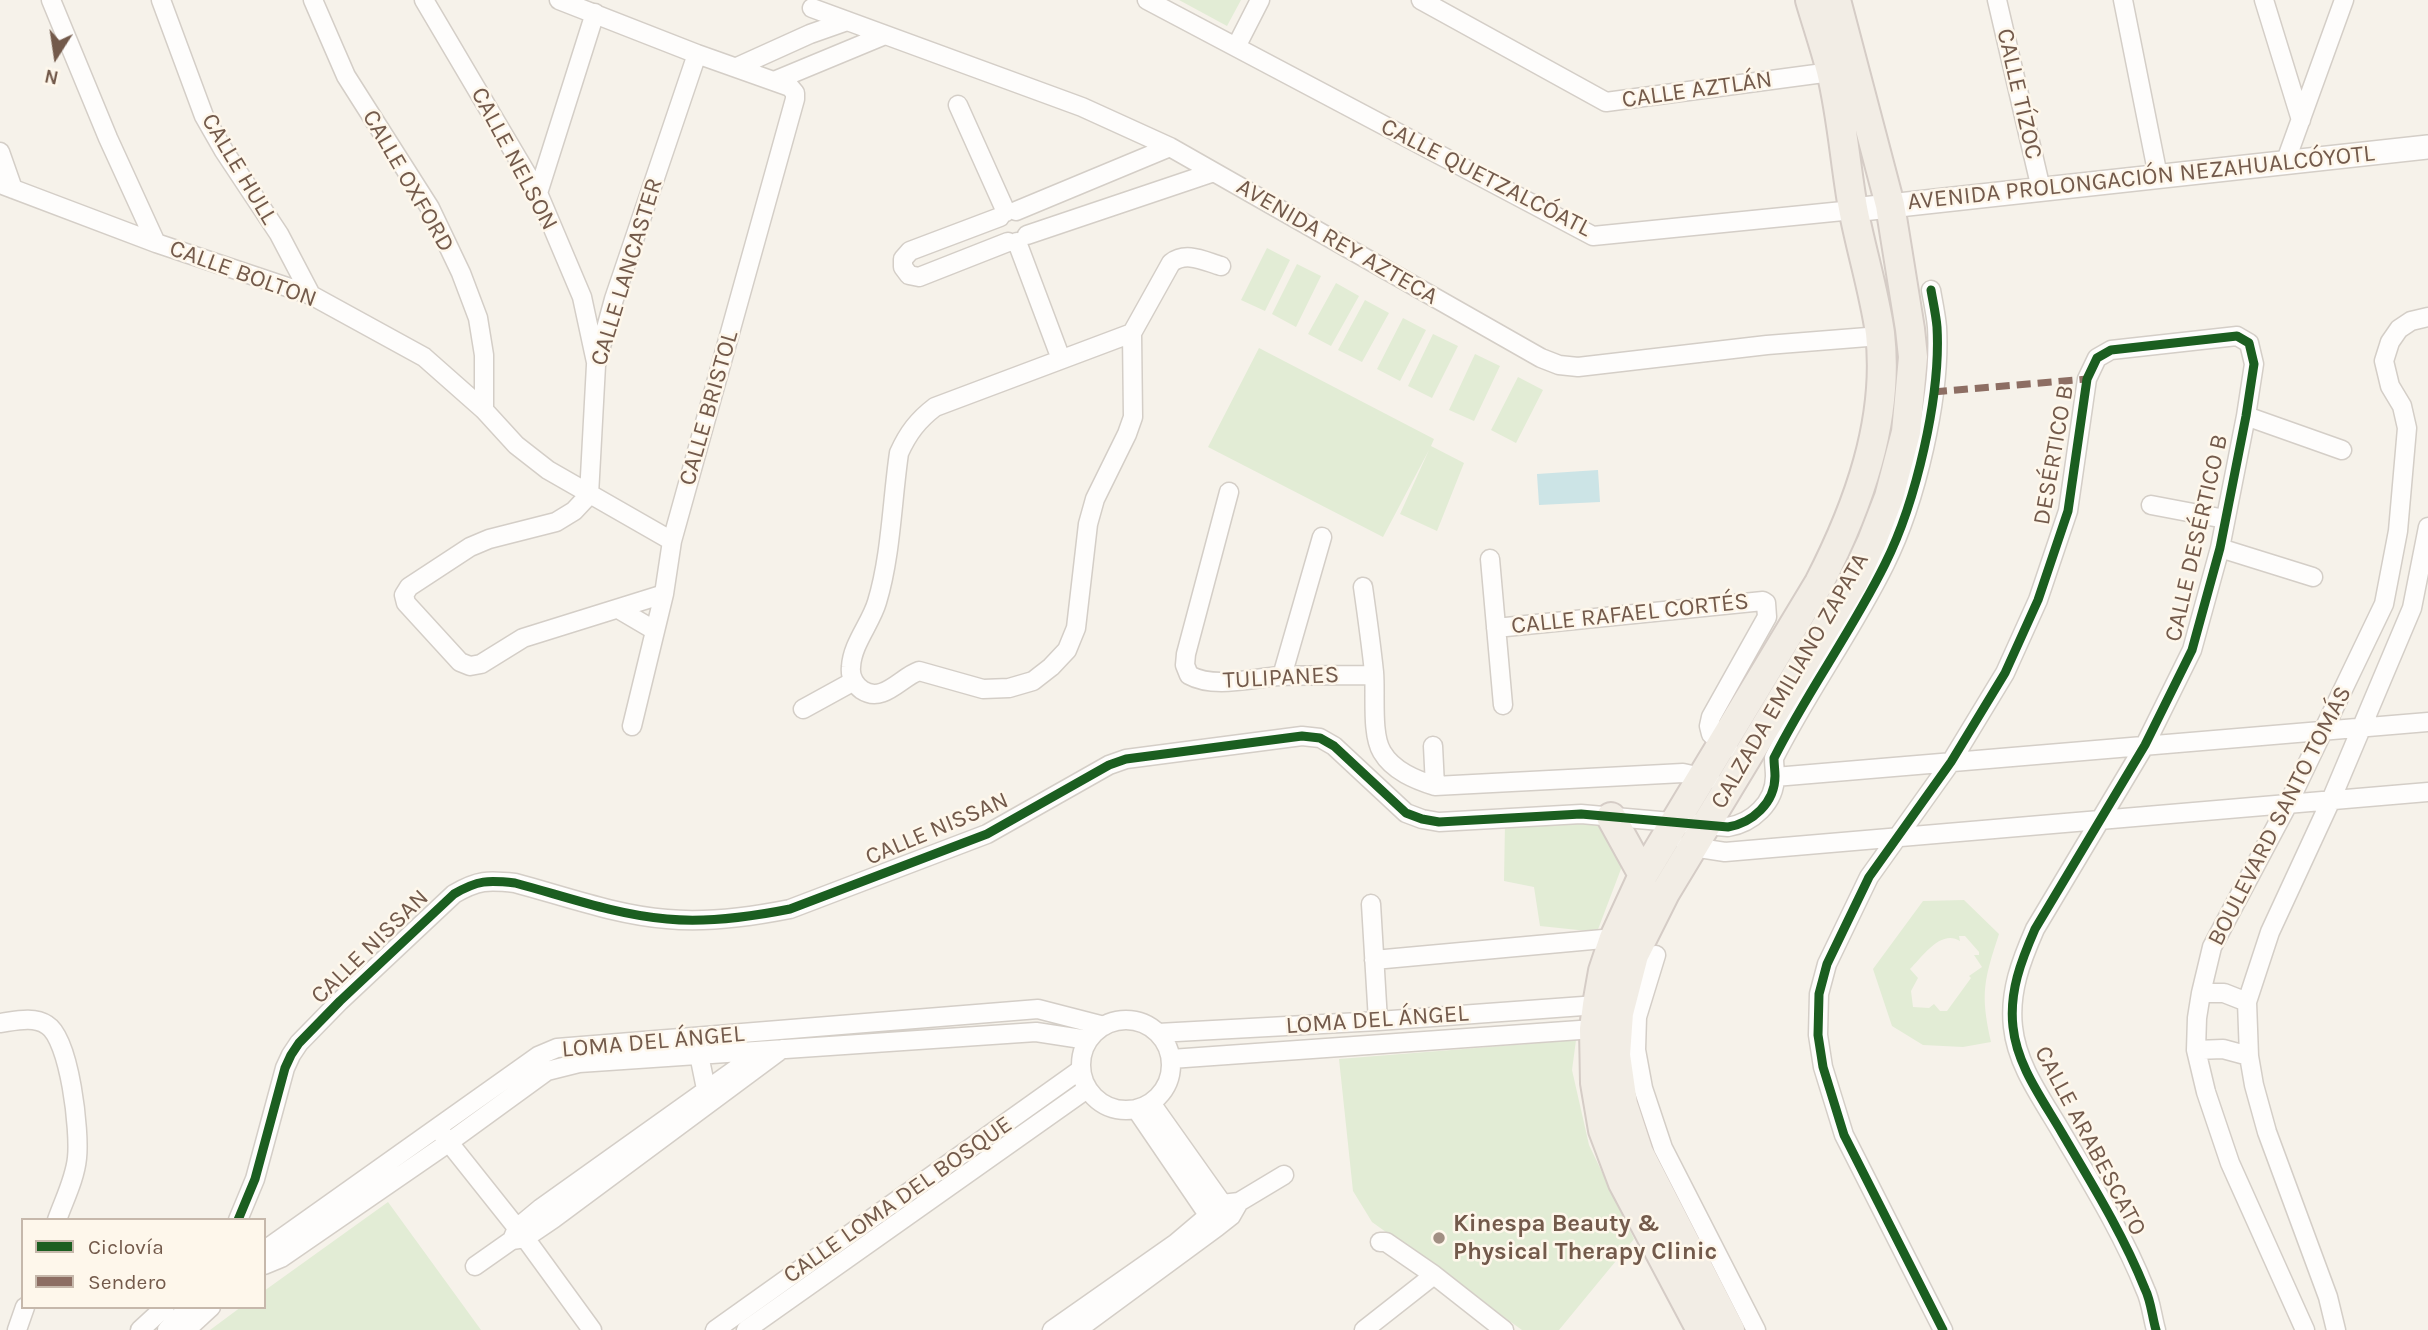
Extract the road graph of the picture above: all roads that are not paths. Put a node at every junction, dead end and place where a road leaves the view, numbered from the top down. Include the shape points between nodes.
1 (51, 0) edge
2 (162, 0) edge
3 (313, 0) edge
4 (425, 0) edge
5 (559, 0) edge
6 (1147, 0) edge
7 (1260, 0) edge
8 (1420, 0) edge
9 (1810, 0) edge
10 (1836, 0) edge
11 (1997, 0) edge
12 (2123, 0) edge
13 (2264, 0) edge
14 (2344, 0) edge
15 (811, 8) dead end
16 (595, 13) junction
17 (847, 21) junction
18 (885, 35) junction
19 (1236, 47) junction
20 (697, 54) junction
21 (737, 67) junction
22 (1831, 72) junction
23 (774, 81) junction
24 (958, 105) dead end
25 (2301, 120) junction
26 (1170, 147) junction
27 (2428, 147) edge
28 (0, 152) edge
29 (2285, 163) junction
30 (1214, 172) junction
31 (2158, 176) junction
32 (7, 187) edge
33 (2041, 189) junction
34 (538, 194) junction
35 (1890, 205) junction
36 (1853, 209) junction
37 (1007, 213) junction
38 (1018, 240) junction
39 (156, 243) junction
40 (1221, 266) dead end
41 (1931, 290) dead end
42 (311, 295) junction
43 (582, 297) junction
44 (614, 299) junction
45 (2428, 317) edge
46 (1132, 333) junction
47 (1880, 336) junction
48 (2236, 336) joint
49 (1061, 359) junction
50 (596, 365) junction
51 (484, 410) junction
52 (2246, 416) junction
53 (2342, 450) dead end
54 (1229, 492) dead end
55 (589, 495) junction
56 (2151, 505) dead end
57 (2225, 519) junction
58 (2428, 527) edge
59 (1322, 537) dead end
60 (672, 541) junction
61 (2220, 548) junction
62 (1490, 559) dead end
63 (2313, 577) dead end
64 (1363, 587) dead end
65 (664, 594) junction
66 (620, 610) junction
67 (1496, 628) junction
68 (654, 629) junction
69 (1374, 675) junction
70 (1282, 676) junction
71 (853, 681) junction
72 (1503, 705) dead end
73 (803, 709) dead end
74 (2428, 722) edge
75 (632, 726) dead end
76 (2362, 727) junction
77 (2325, 730) junction
78 (1722, 744) junction
79 (1433, 746) dead end
80 (2145, 746) junction
81 (1746, 759) junction
82 (1951, 762) junction
83 (1775, 777) junction
84 (1715, 783) junction
85 (1435, 786) junction
86 (2428, 792) edge
87 (2331, 800) junction
88 (2288, 804) junction
89 (1622, 819) junction
90 (2101, 820) junction
91 (1670, 832) junction
92 (1898, 835) junction
93 (1698, 837) junction
94 (1643, 874) junction
95 (1371, 904) dead end
96 (1614, 938) junction
97 (1656, 955) dead end
98 (1374, 960) junction
99 (2200, 993) junction
100 (2247, 1002) junction
101 (1559, 1008) junction
102 (1595, 1017) junction
103 (1378, 1021) junction
104 (0, 1023) edge
105 (1104, 1026) junction
106 (797, 1029) junction
107 (776, 1030) junction
108 (1561, 1032) junction
109 (1158, 1033) junction
110 (696, 1037) junction
111 (1088, 1040) junction
112 (2196, 1050) junction
113 (761, 1051) junction
114 (780, 1051) junction
115 (698, 1056) junction
116 (2249, 1056) junction
117 (1171, 1059) junction
118 (1080, 1070) junction
119 (706, 1089) junction
120 (1087, 1089) junction
121 (1143, 1106) junction
122 (437, 1126) junction
123 (448, 1143) junction
124 (1284, 1175) dead end
125 (255, 1179) junction
126 (1223, 1213) junction
127 (58, 1218) edge
128 (226, 1218) edge
129 (239, 1218) edge
130 (518, 1235) junction
131 (266, 1251) edge
132 (266, 1264) edge
133 (475, 1266) dead end
134 (1430, 1278) junction
135 (24, 1309) edge
136 (163, 1309) edge
137 (186, 1309) edge
138 (209, 1309) edge
139 (17, 1330) edge
140 (140, 1330) edge
141 (167, 1330) edge
142 (186, 1330) edge
143 (592, 1330) edge
144 (715, 1330) edge
145 (746, 1330) edge
146 (1052, 1330) edge
147 (1077, 1330) edge
148 (1364, 1330) edge
149 (1487, 1330) edge
150 (1504, 1330) edge
151 (1701, 1330) edge
152 (1730, 1330) edge
153 (1756, 1330) edge
154 (1943, 1330) edge
155 (2156, 1330) edge
156 (2305, 1330) edge
157 (2336, 1330) edge

1 - 39 street
2 - 42 street, CALLE HULL via 204,116 279,234
3 - 51 street, CALLE OXFORD via 346,76 430,208 461,273 478,318 484,355
4 - 34 street, CALLE NELSON
5 - 16 street
6 - 19 street, CALLE QUETZALCÓATL
7 - 19 street
8 - 22 street, CALLE AZTLÁN via 1606,102
9 - 22 main road, CALZADA EMILIANO ZAPATA
10 - 35 main road, CALZADA EMILIANO ZAPATA
11 - 33 street, CALLE TÍZOC
12 - 31 street
13 - 25 street
14 - 25 street
15 - 17 street, AVENIDA REY AZTECA
16 - 20 street
16 - 34 street
17 - 18 street, AVENIDA REY AZTECA
17 - 21 street
18 - 23 street
18 - 26 street, AVENIDA REY AZTECA via 1082,107
19 - 36 street, CALLE QUETZALCÓATL via 1593,236
20 - 21 street
20 - 44 street, CALLE LANCASTER
21 - 23 street
22 - 36 main road, CALZADA EMILIANO ZAPATA
23 - 60 street, CALLE BRISTOL via 790,87 795,99
24 - 37 street
25 - 29 street
26 - 30 street, AVENIDA REY AZTECA
26 - 37 street
27 - 29 street, AVENIDA PROLONGACIÓN NEZAHUALCÓYOTL
28 - 32 street
29 - 31 street, AVENIDA PROLONGACIÓN NEZAHUALCÓYOTL
30 - 38 street
30 - 47 street, AVENIDA REY AZTECA via 1559,365 1578,367
31 - 33 street, AVENIDA PROLONGACIÓN NEZAHUALCÓYOTL
32 - 39 street, CALLE BOLTON
33 - 35 street, AVENIDA PROLONGACIÓN NEZAHUALCÓYOTL
34 - 43 street, CALLE NELSON
35 - 36 street, AVENIDA PROLONGACIÓN NEZAHUALCÓYOTL
35 - 81 main road, CALZADA EMILIANO ZAPATA via 1913,357 1906,432 1889,497 1854,580
36 - 47 main road, CALZADA EMILIANO ZAPATA
37 - 38 street via 997,230 1001,237
37 - 38 street via 1024,215 1029,222
37 - 38 street via 910,251 903,258 903,267 909,275 919,276
38 - 49 street
39 - 42 street, CALLE BOLTON
40 - 46 street via 1178,257
41 - 83 street via 1937,327 1933,392 1907,509 1886,562 1777,752
42 - 51 street, CALLE BOLTON via 425,357
43 - 44 street
43 - 50 street, CALLE NELSON
44 - 50 street, CALLE LANCASTER
45 - 77 street, BOULEVARD SANTO TOMÁS via 2399,329 2384,362 2406,428 2398,531 2384,604
46 - 49 street
46 - 71 street via 1133,417 1088,524 1076,628 1067,650 1033,681 1009,688 983,689 919,671 876,695
47 - 78 main road, CALZADA EMILIANO ZAPATA via 1877,420 1841,540
48 - 52 street, CALLE DESÉRTICO B via 2249,343 2253,364
48 - 82 street, DESÉRTICO B via 2111,350 2097,358 2087,379 2068,511 2038,600 2005,673
49 - 71 street via 935,407 907,435 899,453 883,578 877,604 852,659
50 - 55 street, CALLE LANCASTER
51 - 55 street, CALLE BOLTON via 516,445
52 - 53 street
52 - 57 street, CALLE DESÉRTICO B
54 - 70 street, TULIPANES via 1185,665 1198,680 1213,682
55 - 60 street, CALLE BOLTON
55 - 66 street via 556,522 470,547 409,587 406,603 460,662 470,666 523,638
56 - 57 street
57 - 61 street, CALLE DESÉRTICO B
58 - 76 street, BOULEVARD SANTO TOMÁS via 2412,608
59 - 70 street
60 - 65 street, CALLE BRISTOL
61 - 63 street
61 - 80 street, CALLE DESÉRTICO B via 2192,650
62 - 67 street
64 - 69 street
65 - 66 street
65 - 68 street, CALLE BRISTOL
66 - 68 street
67 - 72 street
67 - 78 street, CALLE RAFAEL CORTÉS via 1763,601 1767,617 1711,718 1711,734
68 - 75 street, CALLE BRISTOL
69 - 70 street, TULIPANES
69 - 85 street via 1377,738 1382,752 1414,779
71 - 73 street
74 - 76 street
76 - 77 street
76 - 87 street, BOULEVARD SANTO TOMÁS
77 - 80 street
77 - 88 street, BOULEVARD SANTO TOMÁS
78 - 81 street
78 - 84 main road, CALZADA EMILIANO ZAPATA
79 - 85 street
80 - 82 street
80 - 90 street, CALLE DESÉRTICO B
81 - 84 main road, CALZADA EMILIANO ZAPATA
82 - 83 street
82 - 92 street, DESÉRTICO B
83 - 93 street via 1768,801 1750,820
84 - 85 street via 1683,773
84 - 91 main road, CALZADA EMILIANO ZAPATA
84 - 93 main road, CALZADA EMILIANO ZAPATA
86 - 87 street
87 - 88 street
87 - 100 street, BOULEVARD SANTO TOMÁS via 2270,932
88 - 90 street
88 - 99 street, BOULEVARD SANTO TOMÁS via 2212,947
89 - 91 street, CALLE NISSAN
89 - 94 main road
89 - 125 street, CALLE NISSAN via 1581,814 1440,822 1422,819 1406,813 1334,746 1302,736 1142,755 1109,765 987,834 766,914 668,919 515,883 474,883 454,894 299,1043 285,1068
90 - 92 street
90 - 155 street, CALLE ARABESCATO via 2035,929 2016,980 2013,1028 2031,1080 2112,1219 2146,1291
91 - 93 street
91 - 93 street
91 - 94 main road, CALZADA EMILIANO ZAPATA
92 - 93 street via 1725,852
92 - 154 street, DESÉRTICO B via 1869,877 1827,964 1819,994 1818,1035 1844,1135
93 - 152 main road, CALZADA EMILIANO ZAPATA via 1634,955 1619,1013 1616,1055 1623,1104 1639,1153
94 - 96 main road, CALZADA EMILIANO ZAPATA
95 - 98 street
96 - 98 street
96 - 102 main road, CALZADA EMILIANO ZAPATA
97 - 153 street via 1637,1017 1636,1051 1643,1088 1663,1148
98 - 103 street
99 - 100 street via 2224,993
99 - 112 street, BOULEVARD SANTO TOMÁS
100 - 116 street, BOULEVARD SANTO TOMÁS
101 - 102 street, LOMA DEL ÁNGEL
101 - 103 street, LOMA DEL ÁNGEL
101 - 108 street
102 - 108 street, LOMA DEL ÁNGEL
102 - 151 main road, CALZADA EMILIANO ZAPATA via 1595,1083 1603,1130 1623,1183
103 - 109 street, LOMA DEL ÁNGEL
104 - 127 street via 31,1019 48,1025 60,1039 70,1078 77,1160
105 - 106 street, LOMA DEL ÁNGEL via 1038,1010
105 - 109 street via 1132,1020
105 - 111 street
106 - 107 street, LOMA DEL ÁNGEL
106 - 114 street
107 - 110 street, LOMA DEL ÁNGEL
107 - 113 street
108 - 117 street, LOMA DEL ÁNGEL
109 - 117 street
110 - 115 street
110 - 122 street, LOMA DEL ÁNGEL via 557,1048 538,1056
111 - 114 street, LOMA DEL ÁNGEL via 1037,1032
111 - 118 street
112 - 116 street via 2223,1049
112 - 156 street, BOULEVARD SANTO TOMÁS via 2231,1163
113 - 114 street, LOMA DEL ÁNGEL
113 - 115 street, LOMA DEL ÁNGEL
113 - 119 street
114 - 130 street
115 - 119 street
115 - 123 street, LOMA DEL ÁNGEL via 579,1063 547,1071
116 - 157 street, BOULEVARD SANTO TOMÁS via 2267,1132
117 - 121 street via 1168,1084 1161,1095
118 - 120 street
118 - 144 street, CALLE LOMA DEL BOSQUE
119 - 130 street
120 - 121 street via 1110,1108
120 - 145 street, CALLE LOMA DEL BOSQUE
121 - 126 street
122 - 123 street
122 - 131 street, LOMA DEL ÁNGEL
123 - 130 street
123 - 132 street, LOMA DEL ÁNGEL
124 - 126 street
125 - 128 street
125 - 129 street
126 - 146 street
126 - 147 street
130 - 133 street
130 - 143 street
134 - 148 street
134 - 149 street
134 - 150 street
135 - 139 street
136 - 140 street
137 - 141 street
138 - 142 street

